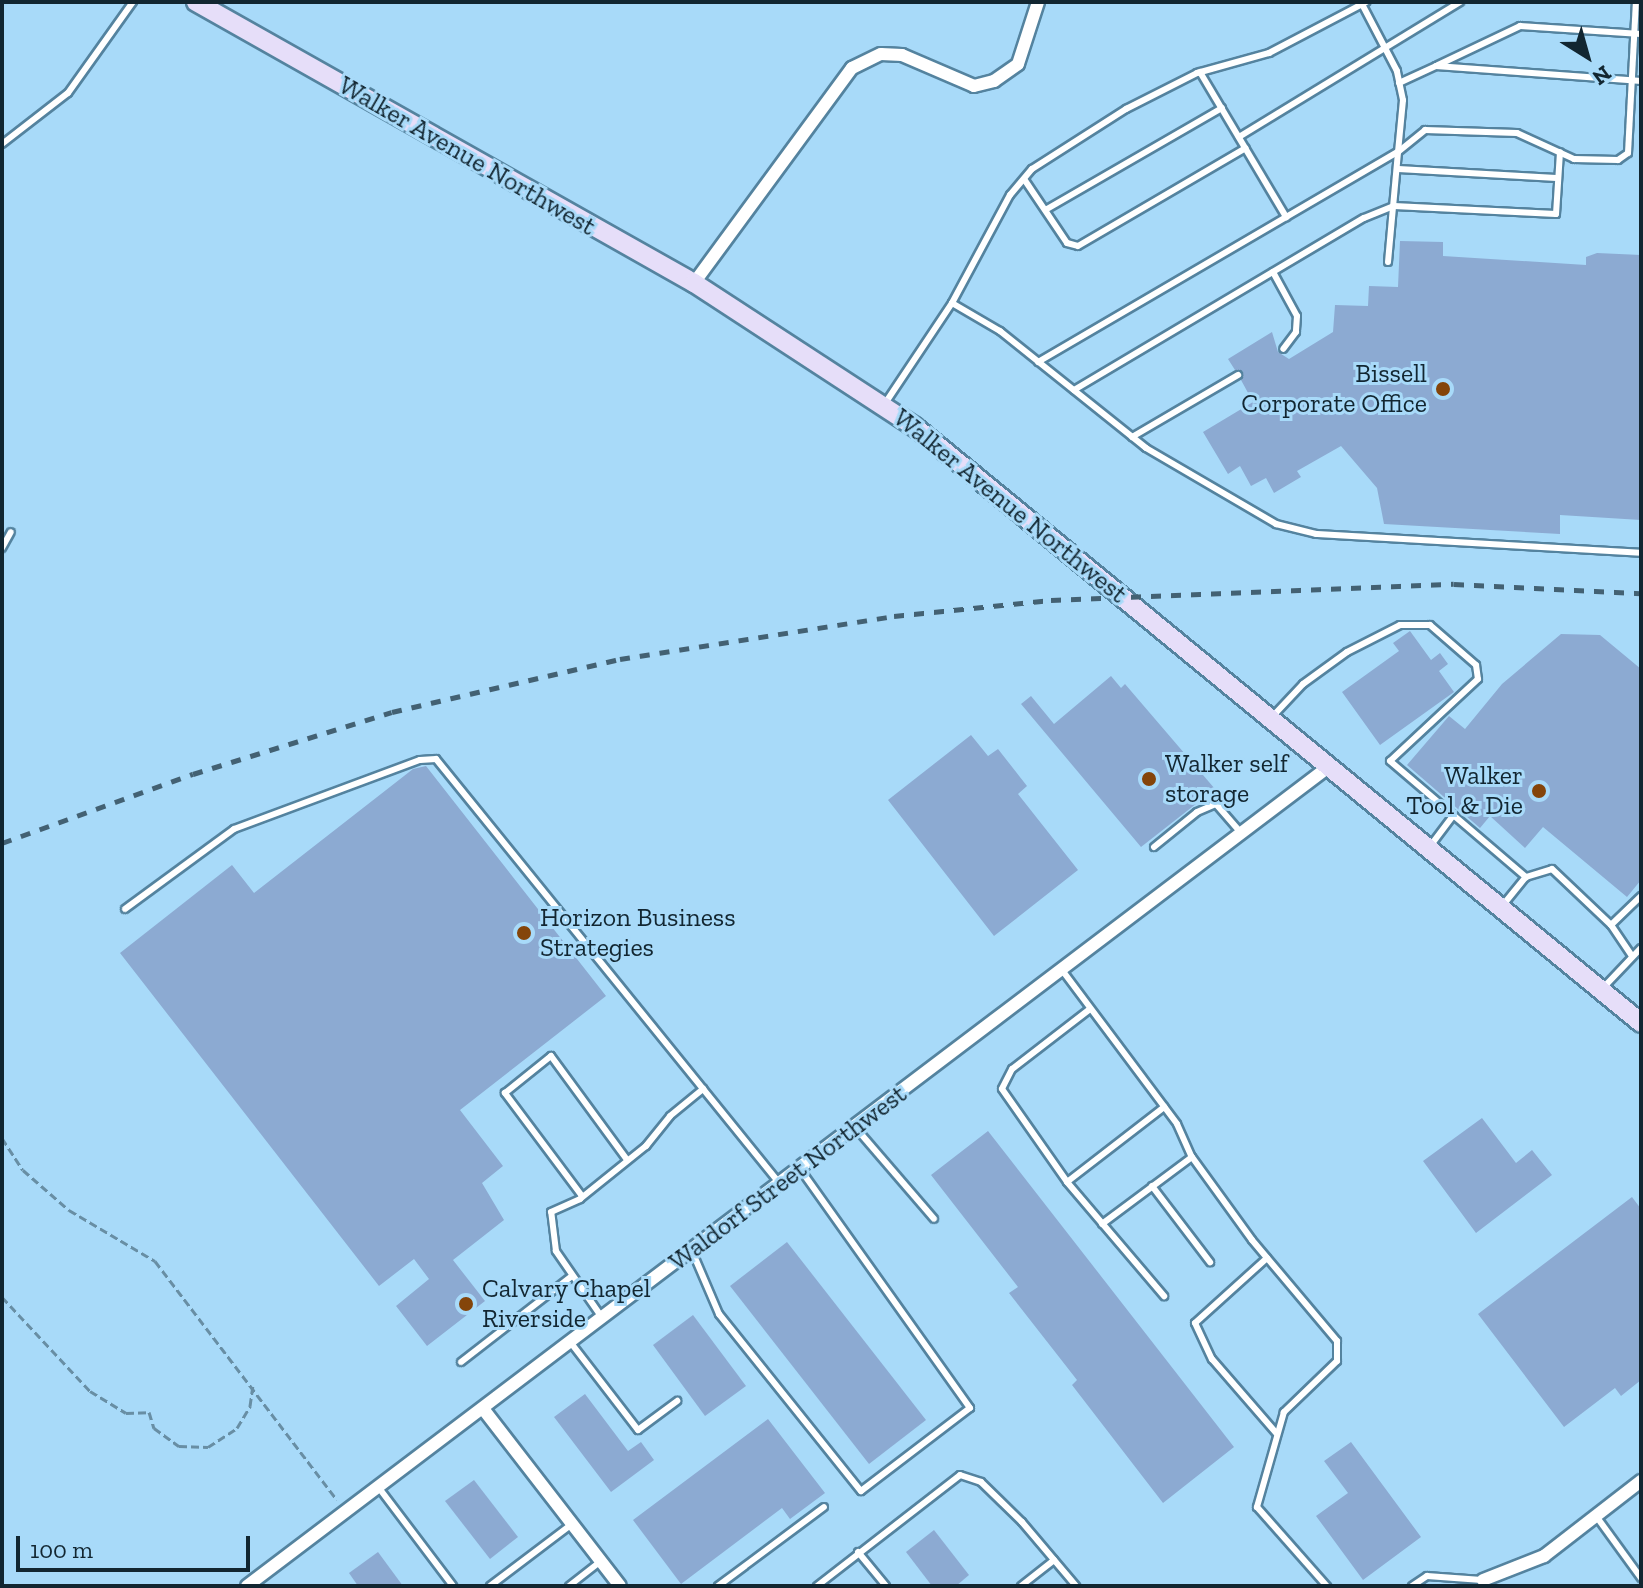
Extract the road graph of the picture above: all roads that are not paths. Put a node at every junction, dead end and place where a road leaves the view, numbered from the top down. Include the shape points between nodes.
1 (133, 2) edge
2 (196, 2) edge
3 (1038, 2) edge
4 (1460, 2) edge
5 (1636, 2) edge
6 (1364, 3) edge
7 (1637, 34) edge
8 (1384, 46) junction
9 (1436, 66) junction
10 (1200, 72) junction
11 (1631, 81) junction
12 (1641, 81) edge
13 (1399, 83) junction
14 (1222, 108) junction
15 (1239, 137) junction
16 (2, 144) edge
17 (1246, 148) junction
18 (1398, 152) junction
19 (1560, 152) junction
20 (1397, 169) junction
21 (1558, 178) junction
22 (1024, 179) junction
23 (1394, 206) junction
24 (1047, 209) junction
25 (1286, 217) junction
26 (1388, 262) dead end
27 (1273, 272) junction
28 (694, 283) junction
29 (952, 303) junction
30 (1283, 349) dead end
31 (1038, 362) junction
32 (1238, 375) dead end
33 (1074, 390) junction
34 (884, 405) junction
35 (1132, 437) junction
36 (11, 532) dead end
37 (2, 548) edge
38 (1641, 553) edge
39 (1270, 720) junction
40 (1327, 768) junction
41 (1453, 816) junction
42 (1241, 833) junction
43 (1154, 847) dead end
44 (1428, 849) junction
45 (1526, 877) junction
46 (1641, 896) edge
47 (1499, 908) junction
48 (125, 909) dead end
49 (1611, 925) junction
50 (1641, 948) edge
51 (1632, 956) junction
52 (1062, 970) junction
53 (1601, 990) junction
54 (1090, 1009) junction
55 (1641, 1023) edge
56 (703, 1089) junction
57 (1164, 1107) junction
58 (855, 1127) junction
59 (1192, 1157) junction
60 (627, 1160) junction
61 (800, 1169) junction
62 (1067, 1182) junction
63 (780, 1184) junction
64 (1152, 1186) junction
65 (582, 1196) junction
66 (934, 1219) dead end
67 (1102, 1224) junction
68 (692, 1251) junction
69 (1267, 1258) junction
70 (1210, 1262) dead end
71 (572, 1276) junction
72 (1164, 1296) dead end
73 (603, 1319) junction
74 (571, 1343) junction
75 (461, 1362) dead end
76 (677, 1401) dead end
77 (484, 1410) junction
78 (1276, 1433) junction
79 (1641, 1481) edge
80 (379, 1488) junction
81 (824, 1507) dead end
82 (1596, 1516) junction
83 (572, 1524) junction
84 (858, 1552) junction
85 (1054, 1560) junction
86 (601, 1561) junction
87 (1641, 1578) edge
88 (1483, 1584) edge
89 (247, 1586) edge
90 (453, 1586) edge
91 (490, 1586) edge
92 (569, 1586) edge
93 (620, 1586) edge
94 (718, 1586) edge
95 (817, 1586) edge
96 (886, 1586) edge
97 (1021, 1586) edge
98 (1076, 1586) edge
99 (1327, 1586) edge
100 (1412, 1586) edge

1 - 16 lane via 68,93
2 - 28 main road, Walker Avenue Northwest
3 - 28 street via 1018,64 994,81 974,86 902,55 881,54 852,68
4 - 8 lane
5 - 7 lane
6 - 8 lane
6 - 10 lane via 1269,53
7 - 9 lane via 1520,26
7 - 11 lane
8 - 13 lane
8 - 15 lane
9 - 11 lane
9 - 13 lane
10 - 14 lane
10 - 22 lane via 1126,109
11 - 12 lane
11 - 19 lane via 1628,153 1618,160 1574,159
13 - 18 lane via 1403,100
14 - 15 lane
14 - 24 lane
15 - 17 lane
17 - 24 lane via 1078,246 1067,243
17 - 25 lane
18 - 19 lane via 1425,130 1517,133
18 - 20 lane
18 - 25 lane
19 - 21 lane
20 - 21 lane
20 - 23 lane
21 - 23 lane via 1556,214
22 - 24 lane
22 - 29 lane
23 - 26 lane
23 - 27 lane
25 - 31 lane
27 - 30 lane via 1297,316 1294,338
27 - 33 lane
28 - 34 main road, Walker Avenue Northwest
29 - 31 lane
29 - 34 lane
31 - 33 lane
32 - 35 lane
33 - 35 lane
34 - 39 main road, Walker Avenue Northwest via 988,482
35 - 38 lane via 1242,509 1316,534
36 - 37 lane
39 - 40 main road, Walker Avenue Northwest
39 - 41 lane via 1303,684 1347,652 1400,625 1430,625 1476,665 1478,679 1390,761
40 - 42 street, Waldorf Street Northwest
40 - 44 main road, Walker Avenue Northwest
41 - 44 lane
41 - 45 lane
42 - 43 lane via 1216,804 1197,812
42 - 52 street, Waldorf Street Northwest
44 - 47 main road, Walker Avenue Northwest
45 - 47 lane
45 - 49 lane via 1552,869
46 - 49 lane
47 - 53 main road, Walker Avenue Northwest
48 - 56 lane via 234,829 420,760 436,759
49 - 51 lane
50 - 51 lane
51 - 53 lane
52 - 54 lane
52 - 58 street, Waldorf Street Northwest
53 - 55 main road, Walker Avenue Northwest
54 - 57 lane
54 - 62 lane via 1012,1069 1002,1089
56 - 60 lane
56 - 63 lane
57 - 59 lane
57 - 62 lane
58 - 61 street, Waldorf Street Northwest
58 - 66 lane
59 - 64 lane
59 - 69 lane
60 - 65 lane
60 - 65 lane via 551,1056 505,1093
61 - 63 street, Waldorf Street Northwest
61 - 68 lane via 970,1408 861,1491 719,1314
62 - 67 lane
63 - 68 street, Waldorf Street Northwest
64 - 67 lane
64 - 70 lane
65 - 71 lane via 551,1212 556,1251
67 - 72 lane
68 - 73 street, Waldorf Street Northwest
69 - 78 lane via 1337,1341 1337,1361 1284,1412
69 - 78 lane via 1195,1323 1212,1359
71 - 73 lane
71 - 75 lane
73 - 74 street, Waldorf Street Northwest
74 - 76 lane via 638,1430
74 - 77 street, Waldorf Street Northwest
77 - 80 street, Waldorf Street Northwest
77 - 83 street
78 - 99 lane via 1257,1507
79 - 82 street
80 - 89 street, Waldorf Street Northwest
80 - 90 lane
81 - 94 lane
82 - 87 lane
82 - 88 street via 1529,1565
83 - 86 street
83 - 91 lane
84 - 85 lane via 960,1475 981,1482
84 - 95 lane
84 - 96 lane
85 - 97 lane
85 - 98 lane
86 - 92 lane
86 - 93 street
88 - 100 lane via 1427,1576

